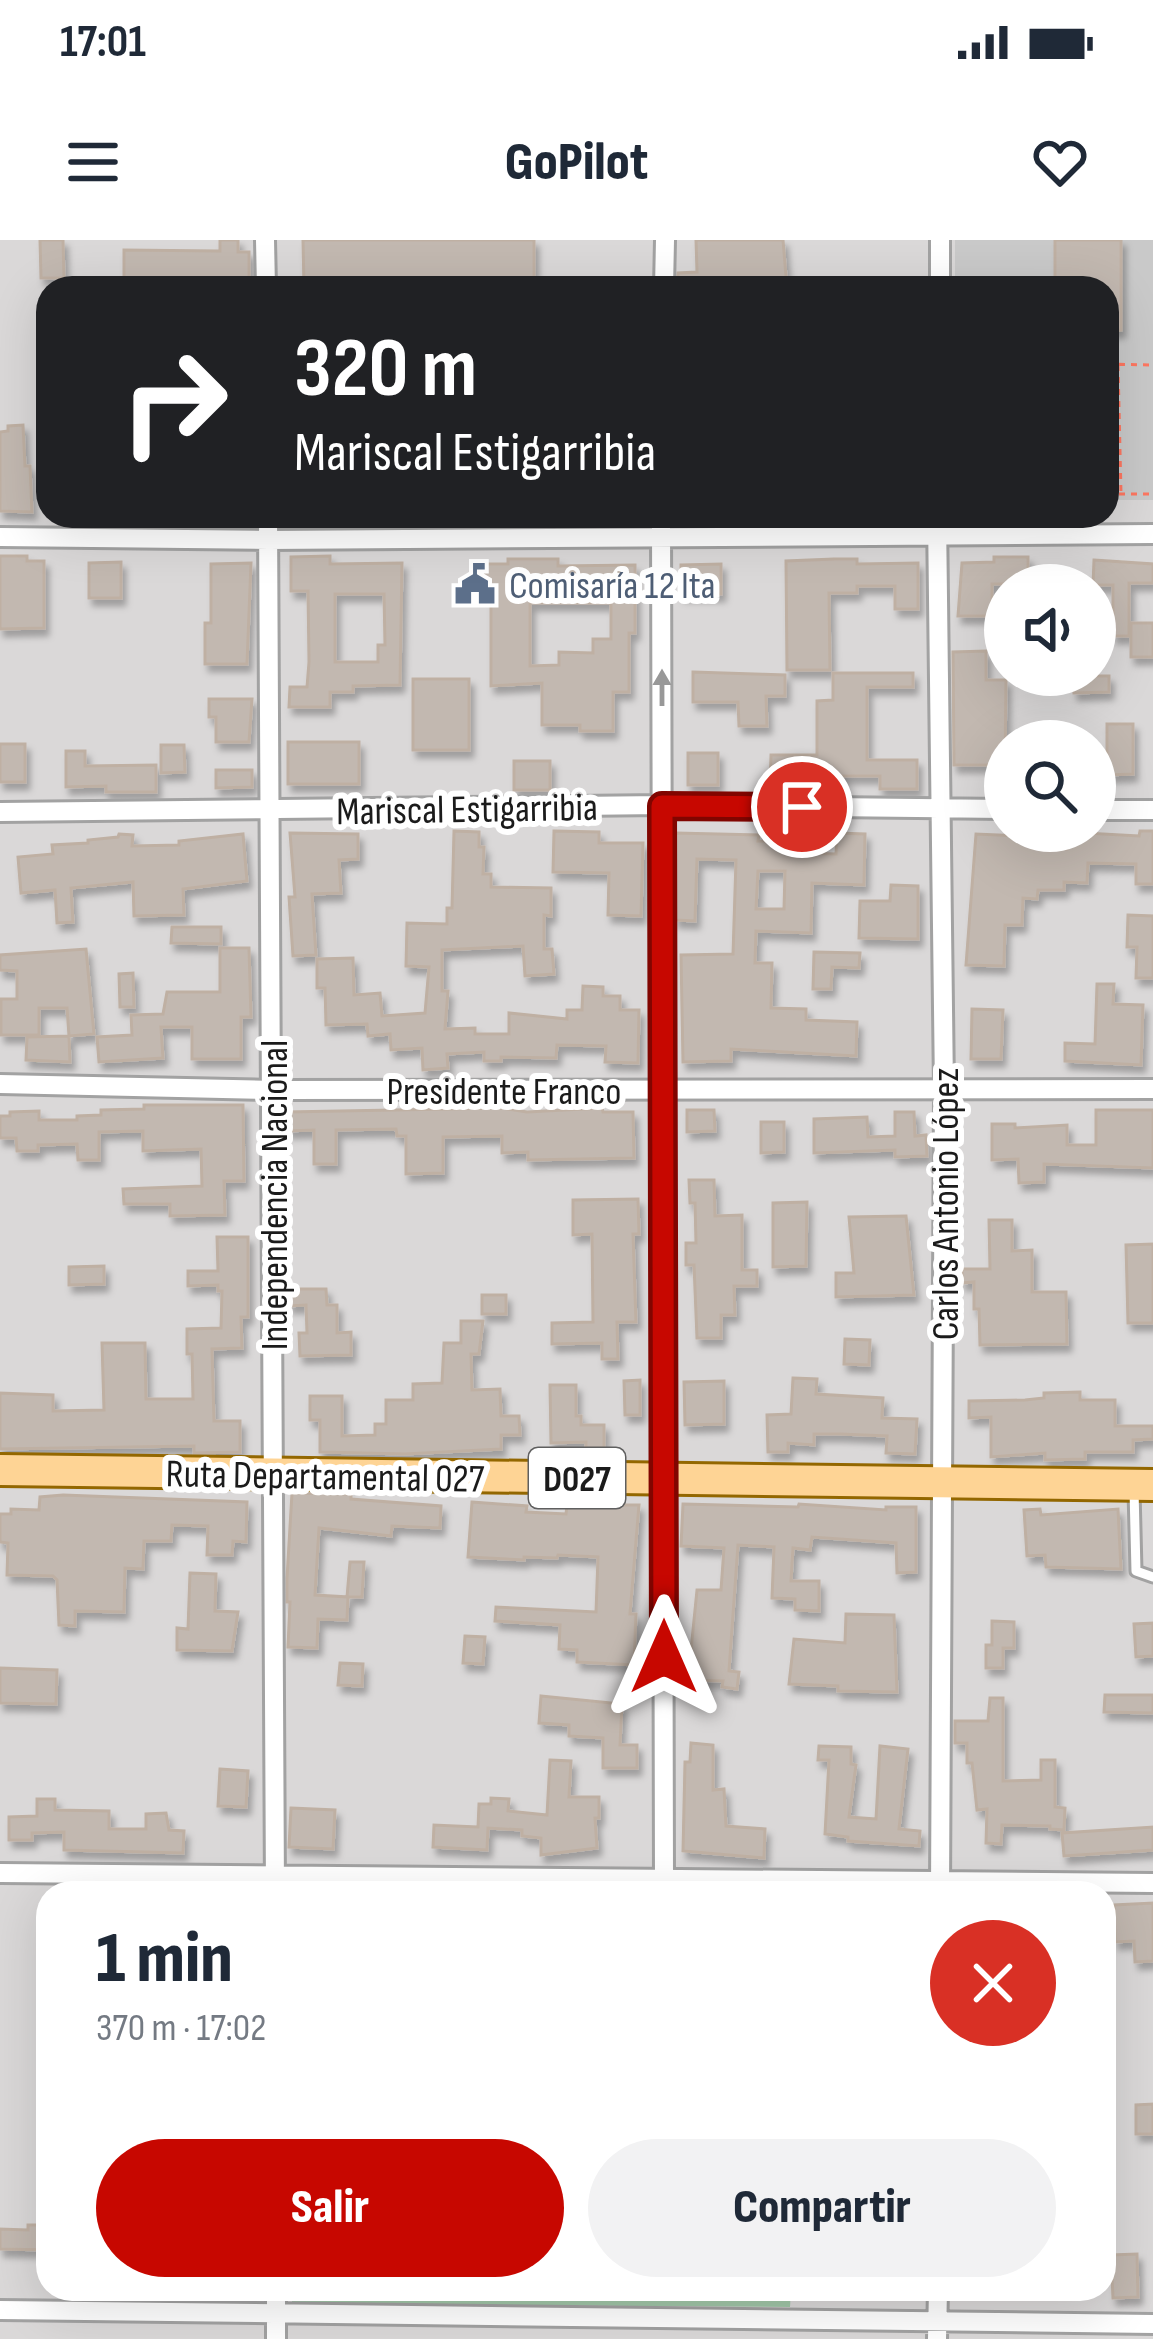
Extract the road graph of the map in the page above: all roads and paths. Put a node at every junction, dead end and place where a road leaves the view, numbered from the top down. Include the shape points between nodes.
1 (265, 240) edge
2 (665, 240) edge
3 (940, 240) edge
4 (266, 276) edge
5 (664, 276) edge
6 (940, 276) edge
7 (1119, 364) edge
8 (1153, 365) edge
9 (1119, 407) edge
10 (1121, 494) joint
11 (1153, 494) edge
12 (268, 528) edge
13 (582, 528) edge
14 (660, 528) edge
15 (936, 528) edge
16 (1008, 528) edge
17 (1153, 534) edge
18 (0, 537) edge
19 (268, 540) junction
20 (662, 806) junction
21 (941, 808) junction
22 (984, 809) edge
23 (271, 810) junction
24 (1116, 810) edge
25 (1153, 810) edge
26 (0, 812) edge
27 (0, 1084) edge
28 (1153, 1089) edge
29 (273, 1090) junction
30 (663, 1090) junction
31 (944, 1090) junction
32 (0, 1470) edge
33 (274, 1476) junction
34 (664, 1478) junction
35 (944, 1480) junction
36 (1143, 1485) edge
37 (1153, 1576) edge
38 (0, 1873) edge
39 (664, 1880) junction
40 (220, 1881) edge
41 (275, 1881) edge
42 (534, 1881) edge
43 (698, 1881) edge
44 (940, 1881) edge
45 (1153, 1883) edge
46 (1116, 1884) edge
47 (276, 2301) edge
48 (0, 2310) edge
49 (276, 2312) junction
50 (624, 2317) junction
51 (1153, 2324) edge
52 (938, 2330) edge
53 (276, 2339) edge
54 (624, 2339) edge

1 - 4 street
2 - 5 street
3 - 6 street
7 - 8 path
9 - 10 path
10 - 11 path
12 - 19 street, Independencia Nacional
13 - 19 street
20 -> 14 street
15 - 21 street, Carlos Antonio López
16 - 17 street
18 - 19 street
19 - 23 street, Independencia Nacional
20 - 21 street, Mariscal Estigarribia
20 - 23 street, Mariscal Estigarribia
20 - 30 street
21 - 22 street, Mariscal Estigarribia
21 - 31 street, Carlos Antonio López
23 - 26 street, Mariscal Estigarribia
23 - 29 street, Independencia Nacional
24 - 25 street
27 - 29 street, Presidente Franco
28 - 31 street, Presidente Franco
29 - 30 street, Presidente Franco
29 - 33 street, Independencia Nacional
30 - 31 street, Presidente Franco
30 - 34 street
31 - 35 street, Carlos Antonio López
32 - 33 main road, Ruta Departamental 027 / D027
33 - 34 main road, Ruta Departamental 027 / D027
33 - 41 street, Independencia Nacional
34 - 35 main road, Ruta Departamental 027 / D027
34 - 39 street
35 - 36 main road, Ruta Departamental 027 / D027
35 - 44 street, Carlos Antonio López
36 - 37 lane via 1136,1571
38 - 40 street
39 - 42 street
39 - 43 street
45 - 46 street
47 - 49 street
48 - 49 street
49 - 50 street
49 - 53 street
50 - 52 street
50 - 54 street
51 - 52 street

